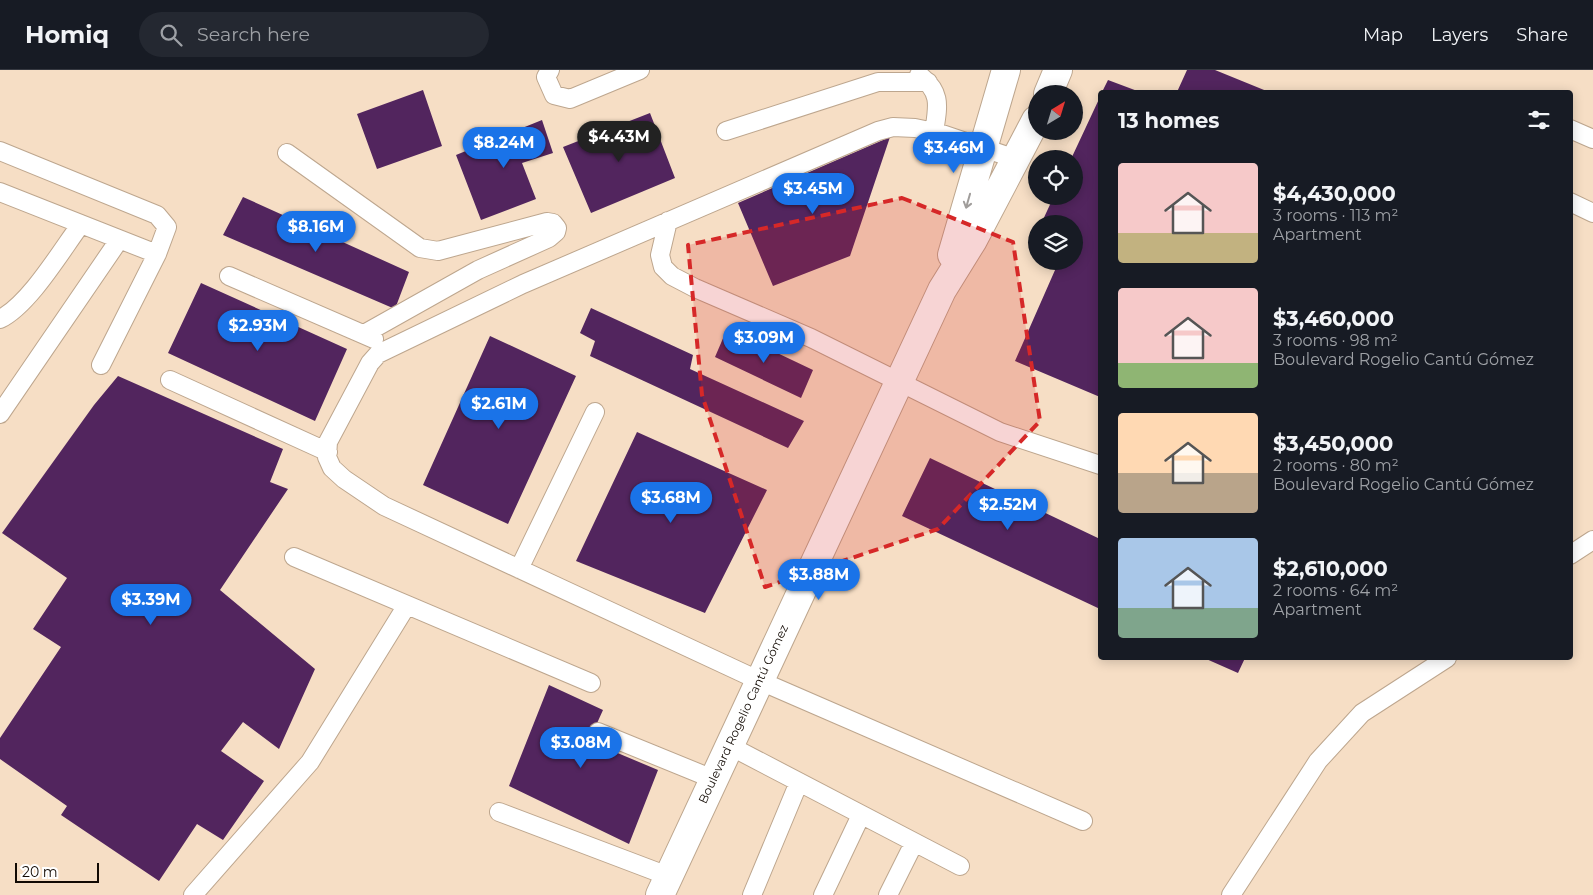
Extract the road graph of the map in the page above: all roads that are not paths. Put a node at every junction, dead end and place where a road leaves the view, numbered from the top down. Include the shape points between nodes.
1 (550, 70) edge
2 (640, 70) edge
3 (912, 70) edge
4 (1006, 70) edge
5 (1058, 70) edge
6 (928, 82) junction
7 (1052, 85) edge
8 (1573, 130) edge
9 (726, 131) dead end
10 (934, 132) junction
11 (1028, 136) edge
12 (1593, 139) edge
13 (984, 147) junction
14 (0, 151) edge
15 (287, 153) dead end
16 (1016, 159) junction
17 (0, 192) edge
18 (1573, 203) edge
19 (1593, 213) edge
20 (668, 220) junction
21 (81, 224) junction
22 (119, 240) junction
23 (157, 254) junction
24 (229, 276) dead end
25 (942, 290) junction
26 (0, 319) edge
27 (364, 334) junction
28 (390, 347) junction
29 (101, 365) dead end
30 (170, 380) dead end
31 (900, 380) junction
32 (596, 412) dead end
33 (0, 414) edge
34 (328, 452) junction
35 (1098, 464) edge
36 (1593, 540) edge
37 (1573, 553) edge
38 (294, 557) dead end
39 (519, 569) junction
40 (407, 605) junction
41 (1444, 660) edge
42 (758, 680) junction
43 (591, 683) dead end
44 (598, 732) dead end
45 (728, 745) junction
46 (713, 779) junction
47 (799, 782) junction
48 (499, 812) dead end
49 (861, 815) junction
50 (1083, 820) dead end
51 (914, 843) junction
52 (960, 866) dead end
53 (664, 886) edge
54 (193, 895) edge
55 (752, 895) edge
56 (823, 895) edge
57 (888, 895) edge
58 (1231, 895) edge

1 - 2 lane via 546,77 554,95 570,99
3 - 6 lane
4 - 13 street, Boulevard Rogelio Cantú Gómez
5 - 7 street
6 - 9 lane via 878,82
6 - 10 lane via 935,91 938,107
8 - 12 lane
10 - 13 lane
10 - 20 lane via 893,127 878,131
11 - 16 street, Boulevard Rogelio Cantú Gómez
13 - 16 lane
13 -> 25 street, Boulevard Rogelio Cantú Gómez
14 - 23 lane via 157,215 167,227
15 - 27 lane via 420,248 438,251 547,222 557,228 550,238 478,270
16 - 25 street, Boulevard Rogelio Cantú Gómez
17 - 21 lane
18 - 19 lane
20 - 28 lane
20 - 31 lane via 660,255 663,266 672,276
21 - 22 lane
21 - 26 lane via 43,277 9,315
22 - 23 lane
22 - 33 lane
23 - 29 lane
24 - 27 lane
25 - 31 street, Boulevard Rogelio Cantú Gómez
27 - 28 lane
28 - 34 lane via 370,363 328,442
30 - 34 lane
31 - 35 lane via 952,410 1000,432
31 - 42 street, Boulevard Rogelio Cantú Gómez
32 - 39 lane
34 - 39 lane via 332,468 356,489 384,506
36 - 37 lane
38 - 40 lane
39 - 42 lane
40 - 43 lane
40 - 54 lane via 310,762
41 - 58 lane via 1362,713 1318,761
42 - 45 street, Boulevard Rogelio Cantú Gómez
42 - 50 lane
44 - 46 lane
45 - 46 street, Boulevard Rogelio Cantú Gómez
45 - 47 lane
46 - 53 street, Boulevard Rogelio Cantú Gómez
47 - 49 lane
47 - 55 lane
48 - 53 lane
49 - 51 lane
49 - 56 lane
51 - 52 lane
51 - 57 lane

